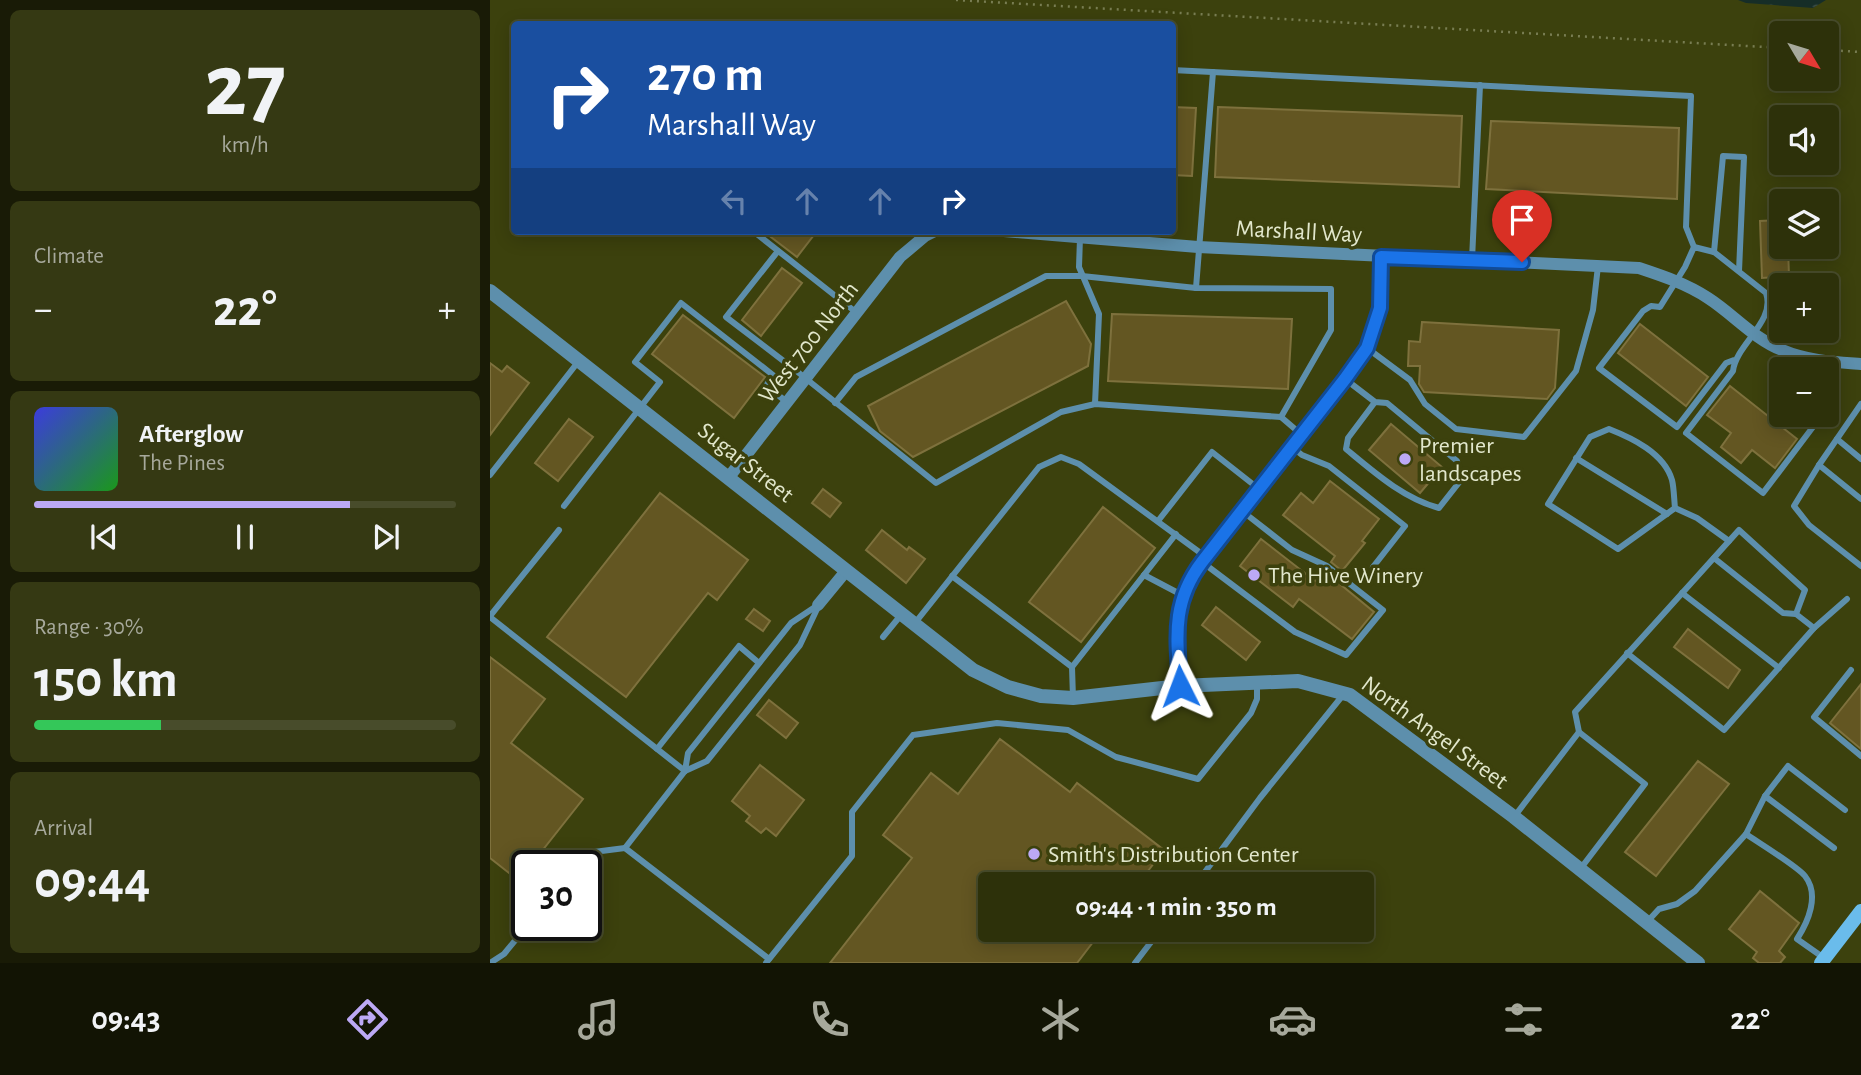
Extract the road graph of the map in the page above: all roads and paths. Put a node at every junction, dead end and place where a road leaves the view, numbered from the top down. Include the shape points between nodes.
1 (957, 0) edge
2 (1769, 47) edge
3 (1839, 51) edge
4 (1861, 52) edge
5 (1176, 70) edge
6 (1213, 72) junction
7 (1480, 85) junction
8 (758, 235) edge
9 (928, 235) edge
10 (1047, 235) edge
11 (1080, 238) junction
12 (1198, 247) junction
13 (1694, 247) junction
14 (778, 251) junction
15 (1714, 252) junction
16 (1381, 257) junction
17 (1472, 260) junction
18 (1598, 266) junction
19 (1739, 271) junction
20 (1082, 276) junction
21 (1677, 281) junction
22 (1196, 288) junction
23 (490, 291) edge
24 (857, 313) junction
25 (1753, 333) junction
26 (1367, 348) junction
27 (1803, 357) edge
28 (1734, 360) junction
29 (580, 361) junction
30 (1839, 362) edge
31 (1861, 364) edge
32 (806, 379) junction
33 (1345, 379) junction
34 (788, 402) junction
35 (1375, 402) junction
36 (835, 403) junction
37 (1095, 404) junction
38 (1861, 404) edge
39 (640, 408) junction
40 (1281, 417) junction
41 (1813, 427) edge
42 (1302, 435) junction
43 (1836, 439) junction
44 (1292, 447) junction
45 (1576, 458) junction
46 (1861, 459) edge
47 (1819, 465) junction
48 (490, 475) edge
49 (729, 477) junction
50 (1259, 489) junction
51 (1861, 499) edge
52 (564, 506) dead end
53 (1675, 508) junction
54 (1242, 510) junction
55 (1667, 514) junction
56 (1158, 521) junction
57 (559, 530) dead end
58 (1176, 534) junction
59 (1729, 541) junction
60 (1714, 558) junction
61 (1204, 559) junction
62 (1861, 566) edge
63 (1373, 567) dead end
64 (846, 571) junction
65 (1144, 575) junction
66 (952, 576) junction
67 (1682, 593) junction
68 (1182, 595) junction
69 (1847, 599) dead end
70 (818, 605) junction
71 (1796, 614) junction
72 (901, 615) junction
73 (490, 616) edge
74 (914, 625) junction
75 (1814, 628) junction
76 (883, 637) dead end
77 (1628, 653) junction
78 (759, 663) junction
79 (1072, 667) junction
80 (1779, 668) junction
81 (973, 670) joint
82 (1851, 670) dead end
83 (1257, 683) junction
84 (1180, 686) junction
85 (1344, 693) junction
86 (1073, 698) junction
87 (1579, 732) junction
88 (657, 749) junction
89 (1861, 756) edge
90 (685, 771) junction
91 (1765, 796) junction
92 (1845, 810) dead end
93 (1514, 817) junction
94 (1746, 834) junction
95 (625, 848) junction
96 (1834, 848) dead end
97 (602, 851) edge
98 (1579, 869) junction
99 (1205, 872) edge
100 (1861, 911) edge
101 (1646, 923) junction
102 (515, 941) edge
103 (1151, 942) edge
104 (1822, 960) edge
105 (768, 961) edge
106 (490, 963) edge
107 (1135, 963) edge
108 (1698, 963) edge

1 - 2 path
3 - 4 path
5 - 6 lane
6 - 7 lane
6 - 12 lane
7 - 13 lane via 1691,96 1686,227
7 - 17 lane
8 - 14 lane
9 - 24 street, West 700 North via 900,257
10 - 11 street, Marshall Way
11 - 12 street, Marshall Way
11 - 20 lane
12 - 16 street, Marshall Way
12 - 22 lane
13 - 15 lane
13 - 21 lane
14 - 24 lane
14 - 32 lane via 726,317
15 - 19 lane
15 - 19 lane via 1723,156 1744,157
16 - 17 street, Marshall Way
16 - 26 street via 1380,308
17 - 18 street, Marshall Way
18 - 21 street, Marshall Way via 1639,268
18 - 26 lane via 1593,310 1576,371 1524,437 1456,429 1425,404 1410,380
19 - 25 lane via 1766,293 1769,301
20 - 22 lane
20 - 36 lane via 1046,276 856,377
20 - 37 lane via 1099,314
21 - 25 street, Marshall Way
21 - 28 lane via 1660,307 1643,311 1599,369 1677,427 1726,363
22 - 40 lane via 1331,289 1331,330
23 - 29 street, Sugar Street
24 - 32 street, West 700 North
25 - 27 street, Marshall Way via 1780,350
25 - 28 lane
26 - 33 street
28 - 41 lane via 1733,371 1686,432 1763,493
29 - 39 street, Sugar Street
29 - 48 lane
30 - 31 street, Marshall Way
32 - 34 street, West 700 North
32 - 36 lane
33 - 35 lane
33 - 42 street
34 - 39 lane via 766,386 773,375 681,303 635,362 660,382
34 - 49 street, West 700 North
35 - 35 lane via 1348,439 1346,449 1387,484 1439,508 1461,480 1457,461 1387,403
36 - 37 lane via 936,483 1061,412
37 - 40 lane
38 - 43 lane
39 - 49 street, Sugar Street
39 - 52 lane
40 - 42 lane
42 - 44 street
43 - 46 lane
43 - 47 lane
44 - 50 street
44 - 63 lane via 1329,466 1405,526
45 - 53 lane via 1590,437 1609,429 1629,437 1657,456 1672,479
45 - 55 lane
45 - 55 lane via 1548,504 1618,549
47 - 51 lane
47 - 62 lane via 1794,506 1809,525
49 - 64 street, Sugar Street
50 - 54 street
50 - 56 lane via 1212,452
53 - 55 lane
53 - 59 lane
54 - 61 street
54 - 61 lane via 1292,550 1326,566 1384,610 1346,656 1296,632
56 - 58 lane
56 - 66 lane via 1079,464 1061,457 1039,467
57 - 73 lane
58 - 61 lane
58 - 65 lane
59 - 60 lane
59 - 71 lane via 1739,530 1805,590
60 - 67 lane
60 - 71 lane via 1783,613
61 - 68 street
64 - 70 street
64 - 72 street, Sugar Street
65 - 68 lane
65 - 79 lane
66 - 74 lane
66 - 79 lane
67 - 77 lane
67 - 80 lane
68 - 84 street via 1176,621
69 - 75 lane
70 - 78 lane via 791,623
70 - 90 lane via 800,645 707,761
71 - 75 lane
72 - 74 street, Sugar Street
72 - 76 lane
73 - 88 lane
74 - 81 street, Sugar Street
75 - 80 lane
77 - 80 lane via 1724,730
77 - 87 lane via 1575,712
78 - 88 lane via 739,646
78 - 90 lane via 688,752
79 - 86 lane
81 - 86 street, North Angel Street via 1030,694
82 - 89 lane via 1814,718
83 - 84 street, North Angel Street
83 - 85 street, North Angel Street via 1298,681
83 - 105 lane via 1251,713 1198,779 1116,757 1068,730 997,723 913,735 852,812 852,856
84 - 86 street, North Angel Street
85 - 93 street, North Angel Street
85 - 99 lane
87 - 93 lane
87 - 98 lane via 1645,784
88 - 90 lane
90 - 95 lane
91 - 92 lane via 1788,766
91 - 94 lane
91 - 96 lane
93 - 98 street, North Angel Street
94 - 101 lane via 1695,891 1677,904 1659,909
94 - 104 lane via 1806,877 1813,896 1808,922 1797,939
95 - 97 lane
95 - 105 lane
98 - 101 street, North Angel Street
100 - 104 main road
101 - 108 street, North Angel Street
102 - 106 lane
103 - 107 lane

